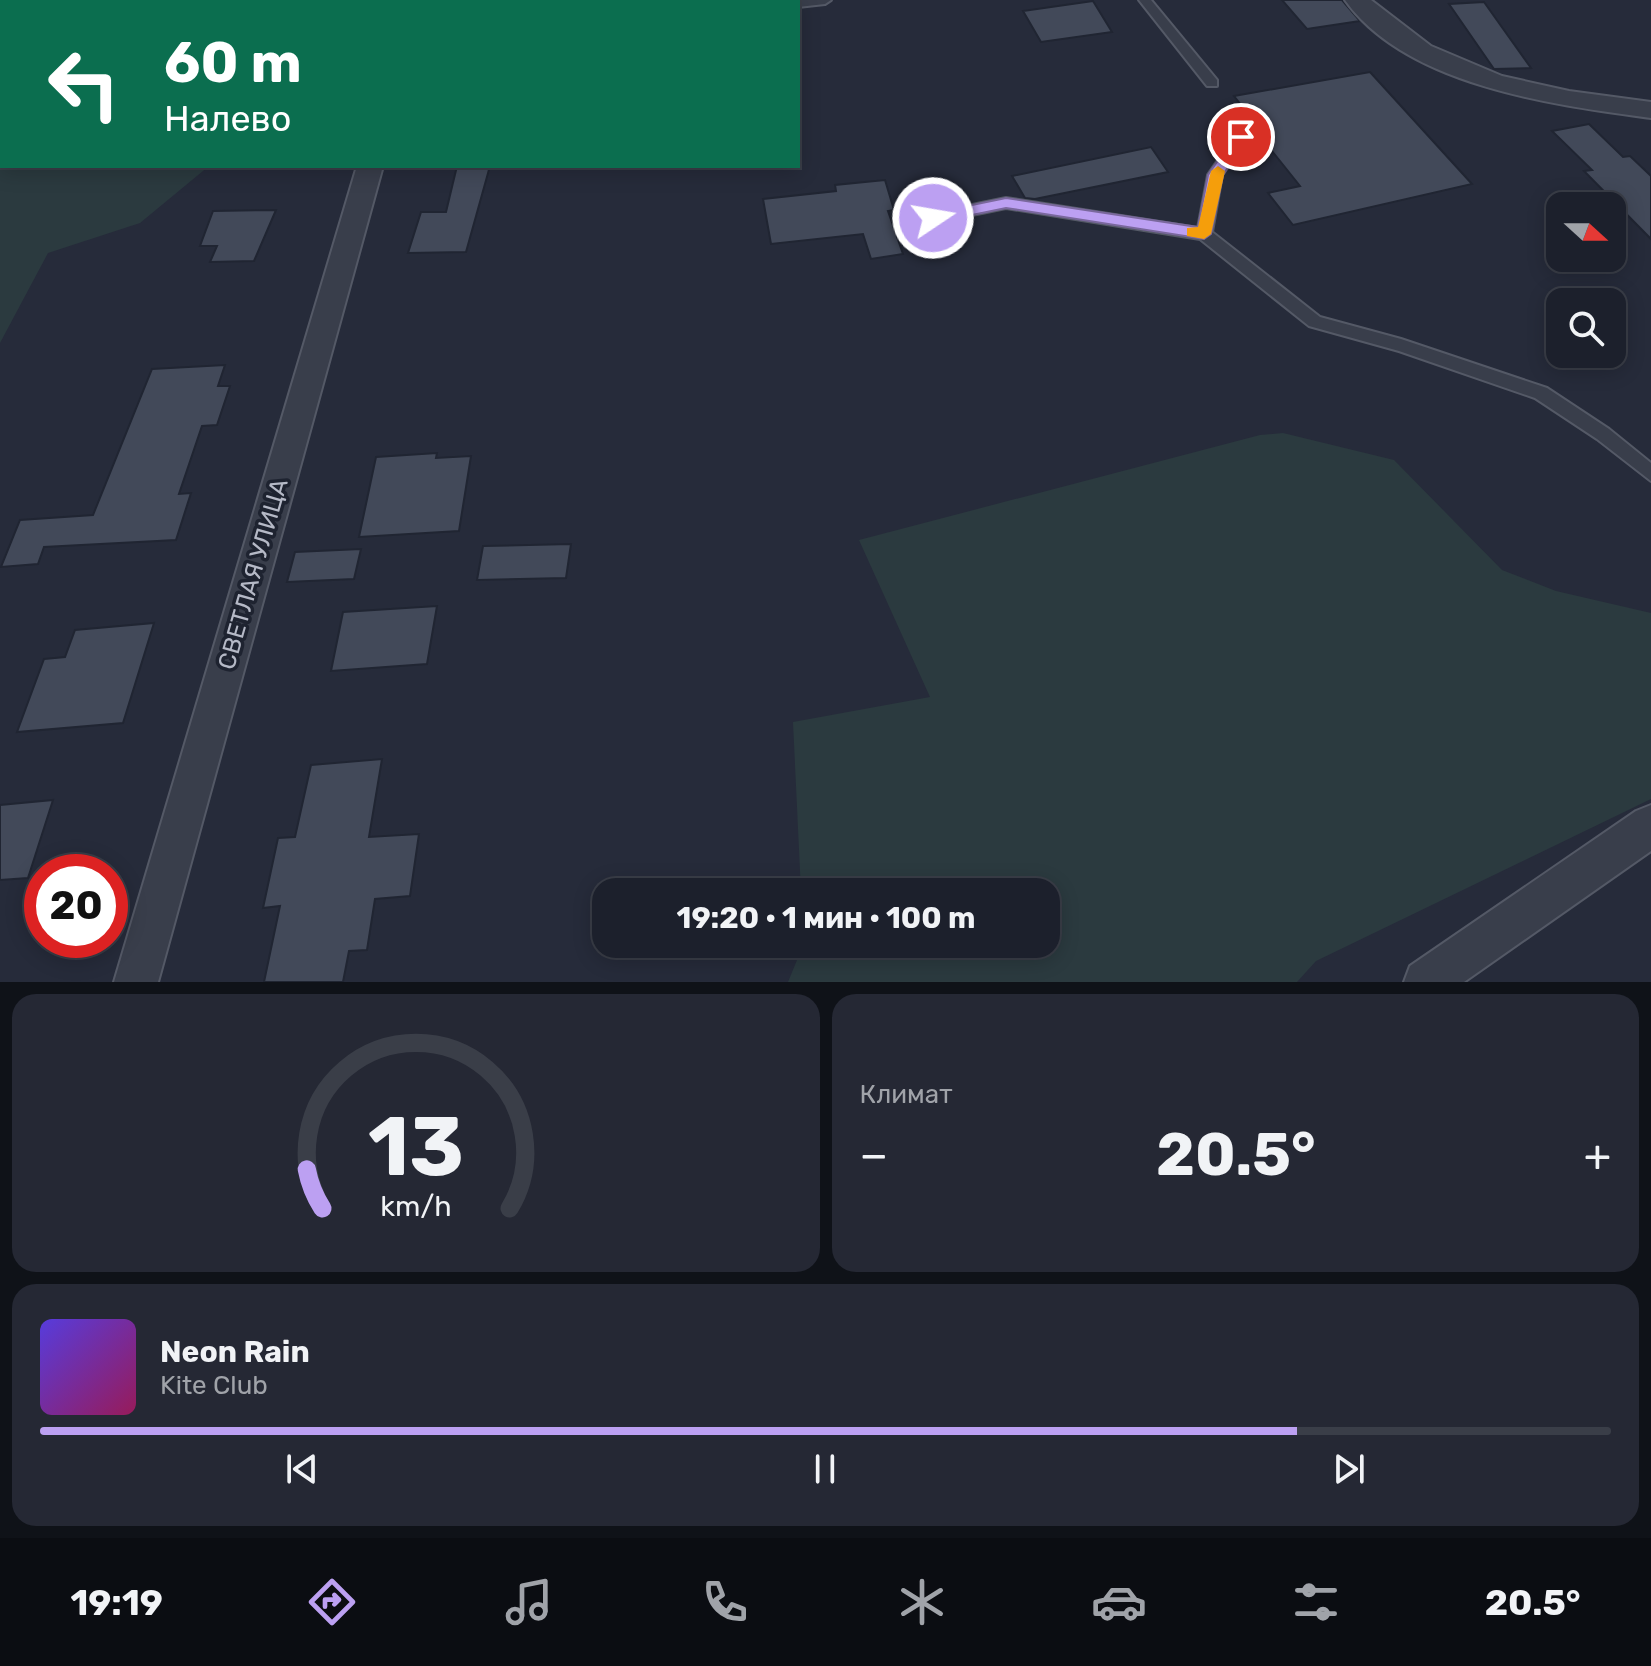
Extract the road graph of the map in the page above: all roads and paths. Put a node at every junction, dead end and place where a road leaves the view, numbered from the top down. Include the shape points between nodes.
1 (825, 0) edge
2 (1145, 0) edge
3 (1357, 0) edge
4 (800, 3) edge
5 (1212, 83) dead end
6 (1651, 110) edge
7 (1241, 137) dead end
8 (369, 168) edge
9 (909, 223) dead end
10 (1204, 234) junction
11 (1651, 473) edge
12 (1651, 826) edge
13 (136, 982) edge
14 (1426, 982) edge

1 - 4 lane
2 - 5 lane
3 - 6 street via 1404,39 1475,78
7 - 10 lane via 1215,175
8 - 13 street, СВЕТЛАЯ УЛИЦА
9 - 10 lane via 1006,203
10 - 11 lane via 1315,322 1541,393
12 - 14 street

